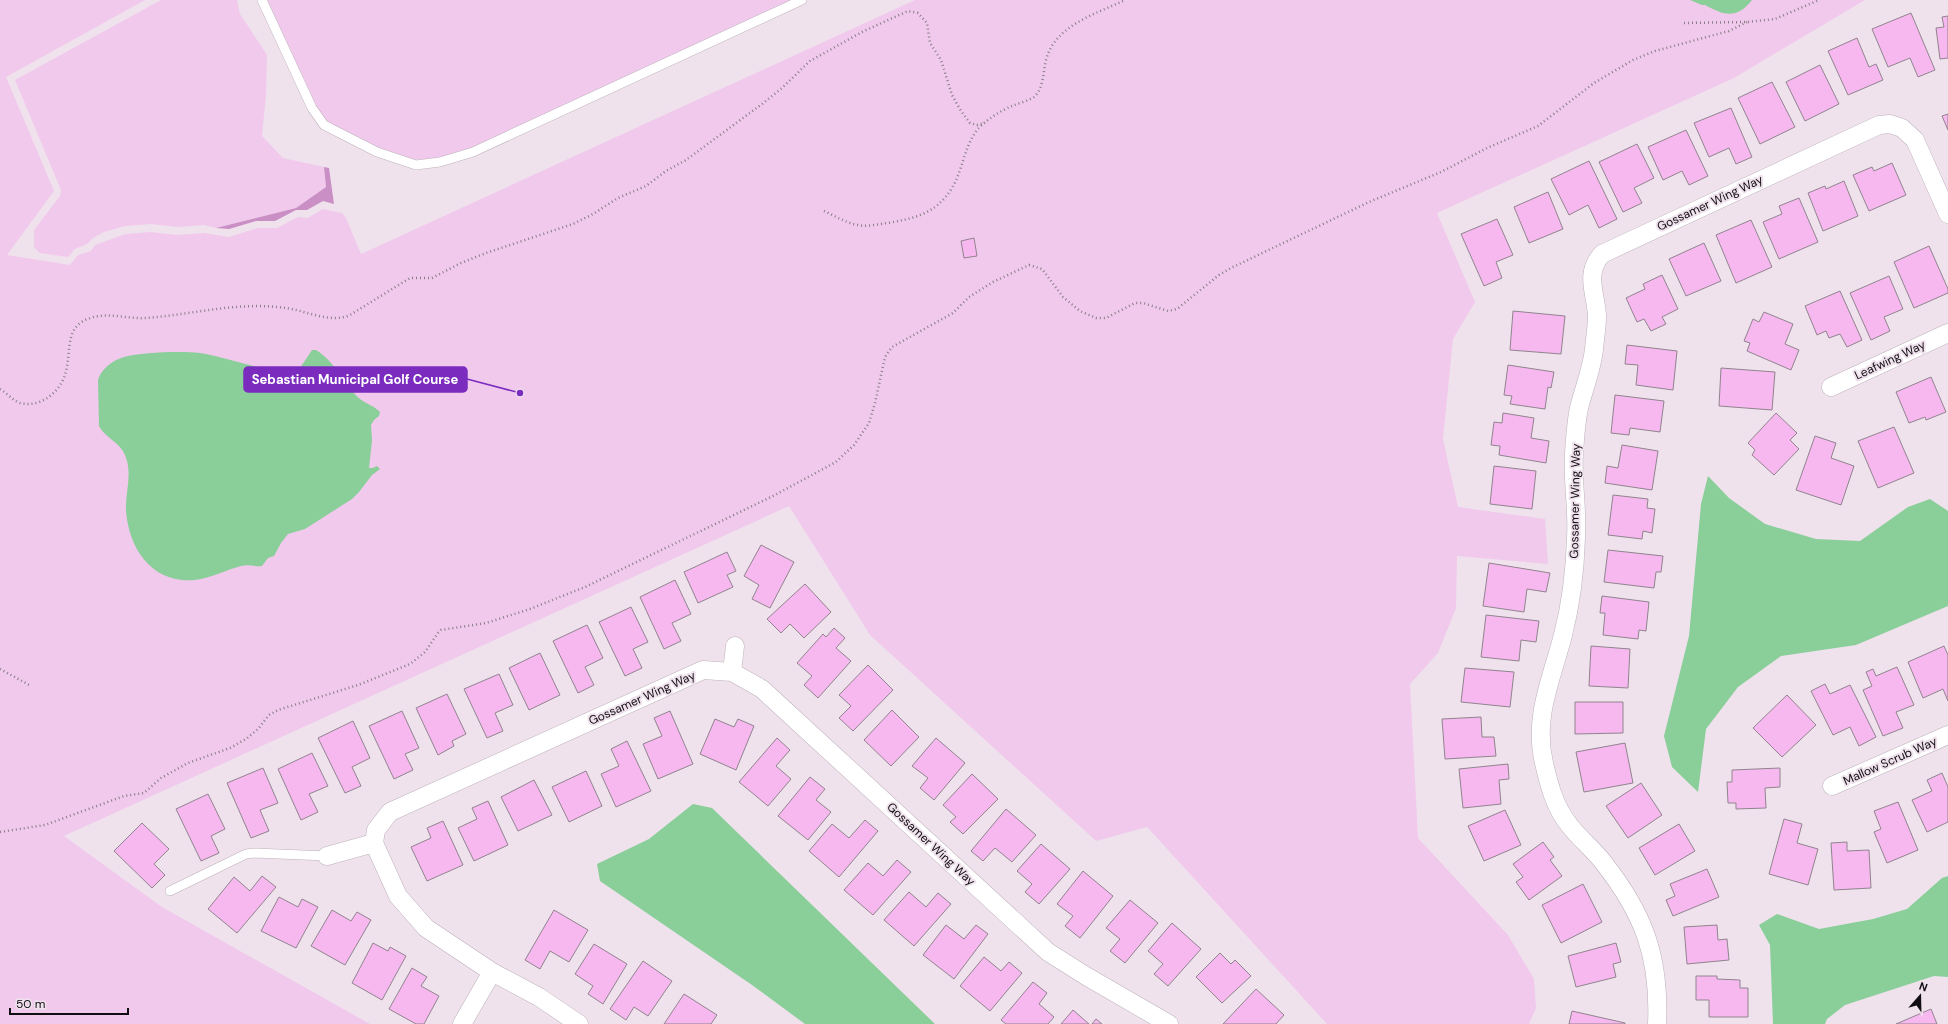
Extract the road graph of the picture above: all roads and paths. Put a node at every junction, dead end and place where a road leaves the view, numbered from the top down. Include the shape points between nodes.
1 (262, 0) edge
2 (802, 0) edge
3 (1125, 0) edge
4 (1819, 0) edge
5 (1748, 22) junction
6 (1684, 23) dead end
7 (985, 123) junction
8 (824, 211) dead end
9 (1948, 214) edge
10 (1948, 333) edge
11 (1831, 387) dead end
12 (0, 389) edge
13 (735, 646) dead end
14 (0, 669) edge
15 (732, 672) junction
16 (31, 686) dead end
17 (1948, 735) edge
18 (1832, 786) dead end
19 (0, 832) edge
20 (374, 843) junction
21 (326, 856) joint
22 (170, 891) dead end
23 (492, 972) junction
24 (462, 1024) edge
25 (579, 1024) edge
26 (1169, 1024) edge
27 (1657, 1024) edge

1 - 2 lane via 312,108 324,125 377,152 416,165 440,162 473,152
3 - 7 path via 1069,27 1054,43 1048,54 1036,95 1001,111
4 - 5 path via 1775,19
5 - 6 path
5 - 19 path via 1729,31 1655,51 1633,60 1594,83 1538,126 1441,172 1362,205 1233,267 1177,309 1168,311 1135,303 1106,318 1096,318 1063,297 1042,268 1029,265 1016,270 975,292 953,313 888,350 868,423 854,445 836,462 773,496 585,587 486,623 441,630 426,652 410,664 358,685 278,710 269,715 246,739 230,748 188,763 161,778 148,791 124,796 46,825
7 - 8 path via 970,143 952,188 925,214 865,226 848,222
7 - 12 path via 970,123 963,115 952,95 941,60 930,43 927,23 918,13 908,11 862,32 810,61 782,88 686,160 646,186 618,198 573,224 486,253 432,278 410,278 340,319 285,308 266,307 204,310 145,318 94,317 81,323 72,335 65,375 51,395 38,402 25,404
9 - 27 street, Gossamer Wing Way via 1915,140 1902,128 1890,124 1879,126 1602,254 1595,262 1592,278 1597,316 1594,351 1579,410 1574,454 1576,537 1571,593 1563,635 1543,705 1540,731 1543,760 1553,798 1568,825 1603,862 1634,906 1650,945 1658,993
10 - 11 street, Leafwing Way
13 - 15 street
14 - 16 path
15 - 20 street, Gossamer Wing Way via 703,670 390,812 376,830
15 - 26 street, Gossamer Wing Way via 762,689 1048,952
17 - 18 street, Mallow Scrub Way
20 - 21 street
20 - 23 street via 398,896 426,928
21 - 22 lane via 246,854
23 - 24 street
23 - 25 street via 539,997

